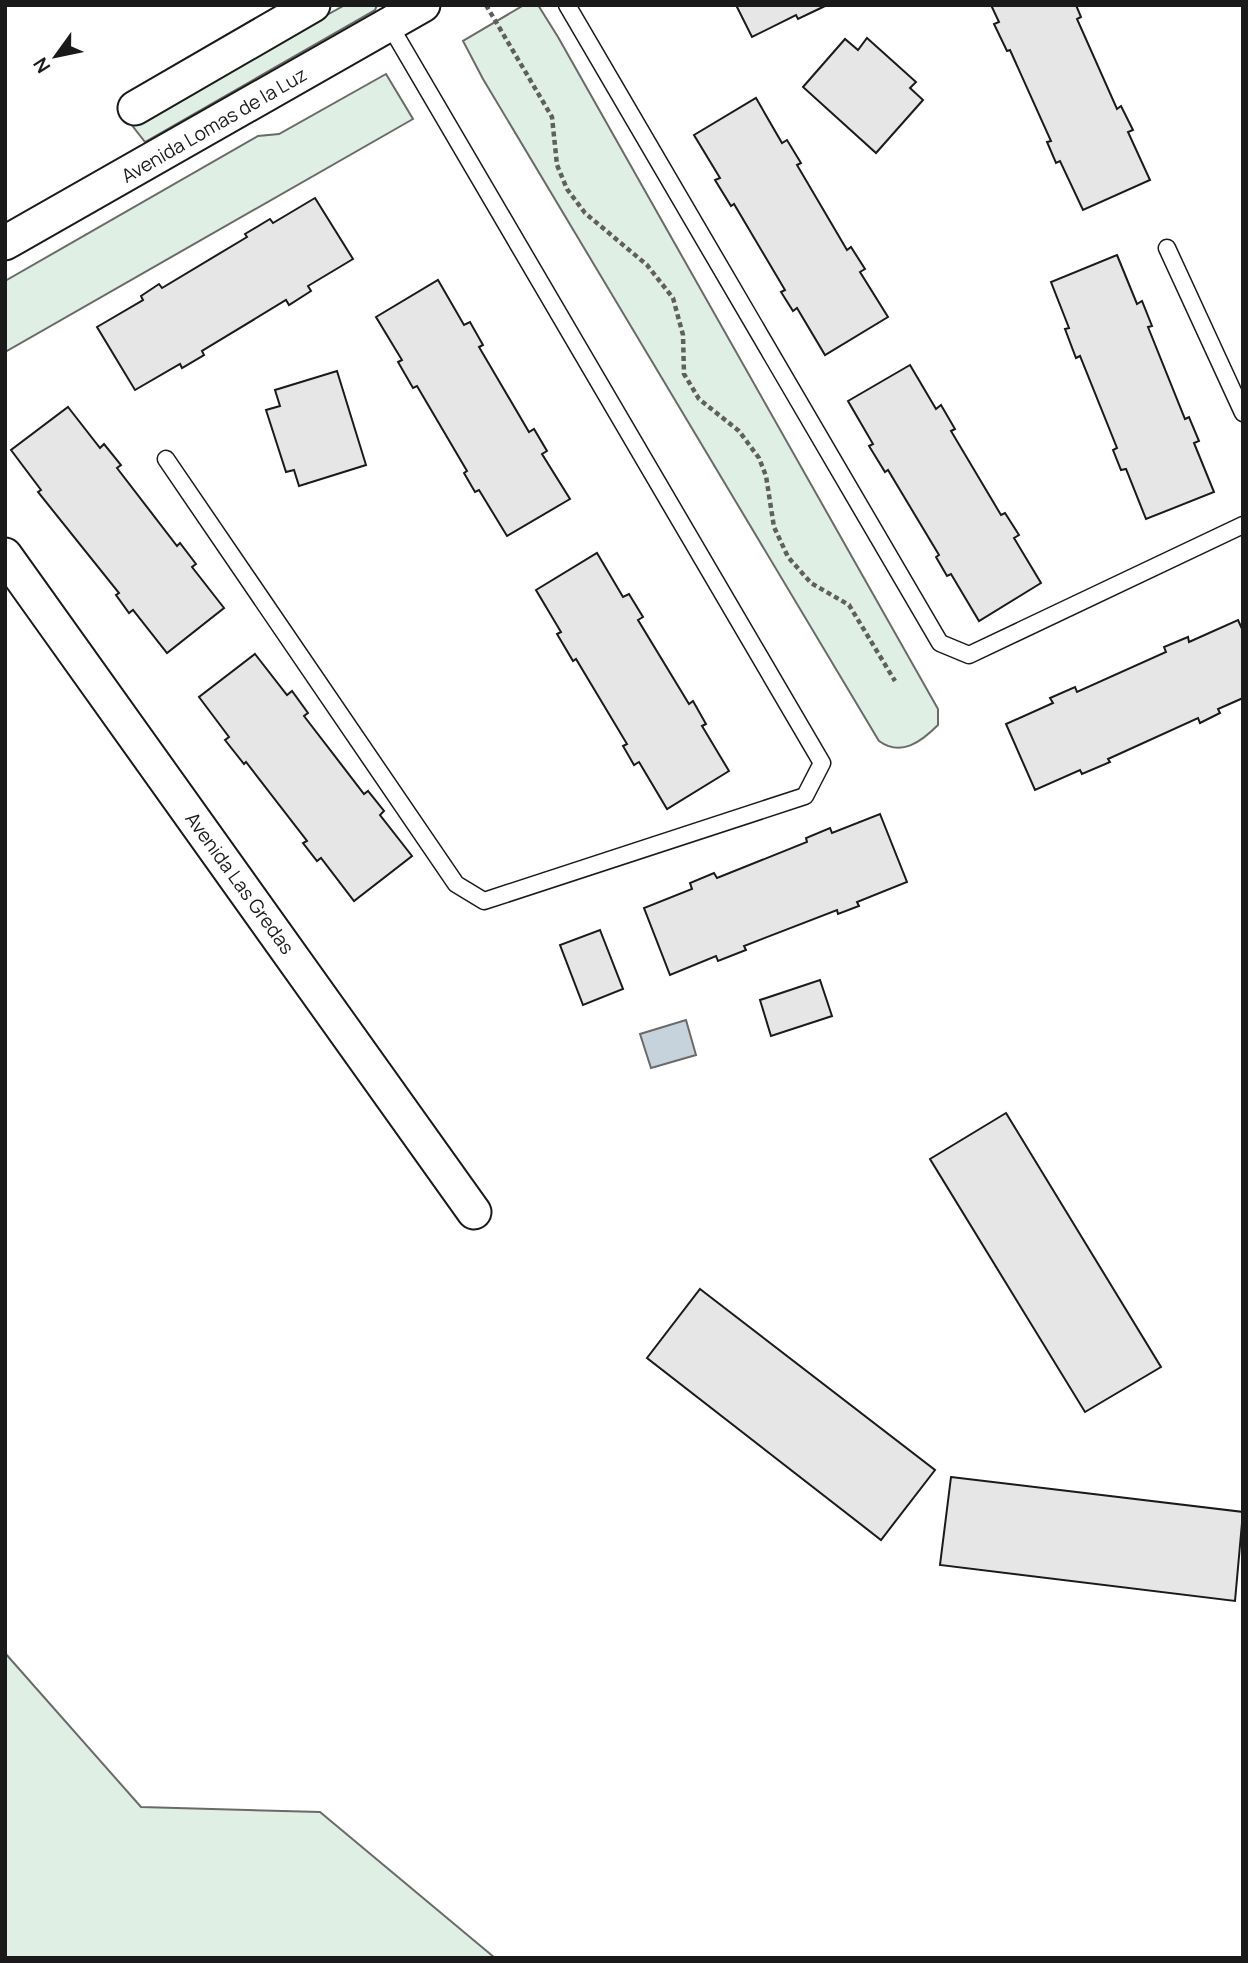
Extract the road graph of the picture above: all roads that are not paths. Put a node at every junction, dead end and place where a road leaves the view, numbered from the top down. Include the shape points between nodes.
1 (313, 5) edge
2 (567, 5) edge
3 (407, 12) edge
4 (135, 108) dead end
5 (5, 243) edge
6 (1167, 248) dead end
7 (1243, 413) edge
8 (166, 459) dead end
9 (1243, 525) edge
10 (5, 555) edge
11 (474, 1212) dead end

1 - 4 street
2 - 9 lane via 940,643 969,655
3 - 5 street, Avenida Lomas de la Luz
3 - 8 lane via 822,763 805,796 484,901 456,884
6 - 7 lane
10 - 11 street, Avenida Las Gredas

